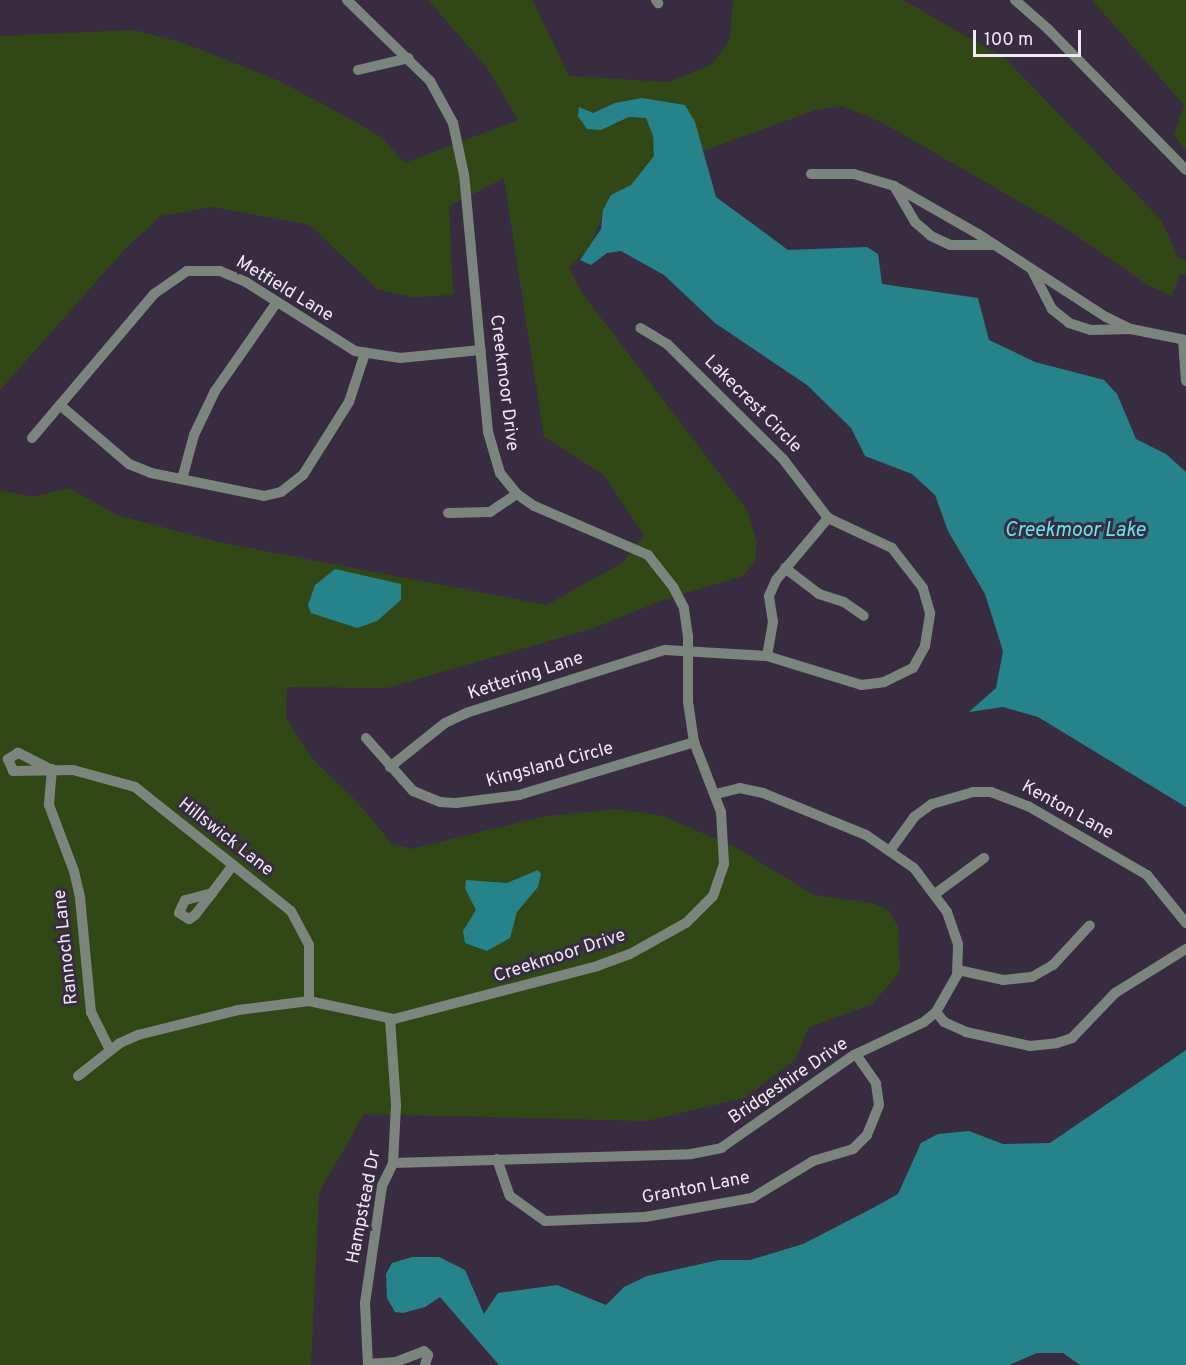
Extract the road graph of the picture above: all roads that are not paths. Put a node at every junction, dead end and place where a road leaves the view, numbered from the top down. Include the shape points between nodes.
1 (347, 0) edge
2 (1015, 0) edge
3 (409, 58) junction
4 (358, 70) dead end
5 (1186, 170) edge
6 (811, 174) dead end
7 (894, 186) junction
8 (992, 245) junction
9 (1032, 270) junction
10 (277, 302) junction
11 (640, 328) dead end
12 (1131, 329) junction
13 (1185, 340) edge
14 (481, 350) junction
15 (364, 353) junction
16 (1186, 381) edge
17 (60, 405) junction
18 (32, 438) dead end
19 (182, 479) junction
20 (517, 494) junction
21 (448, 513) dead end
22 (828, 518) junction
23 (784, 568) junction
24 (864, 616) dead end
25 (687, 649) junction
26 (766, 656) junction
27 (366, 738) dead end
28 (694, 742) junction
29 (390, 767) junction
30 (50, 769) joint
31 (716, 794) junction
32 (891, 849) junction
33 (984, 858) dead end
34 (233, 865) junction
35 (212, 893) dead end
36 (935, 894) junction
37 (1186, 923) edge
38 (1090, 925) dead end
39 (1186, 948) edge
40 (958, 970) junction
41 (309, 1001) junction
42 (936, 1012) junction
43 (390, 1019) junction
44 (110, 1050) junction
45 (856, 1054) junction
46 (78, 1076) dead end
47 (496, 1159) junction
48 (393, 1163) junction
49 (401, 1363) edge
50 (368, 1364) edge
51 (425, 1365) edge

1 - 3 street, Creekmoor Drive
2 - 5 street
3 - 4 street
3 - 14 street, Creekmoor Drive via 442,100 460,151
6 - 7 street via 854,174
7 - 8 street
7 - 8 street via 915,222 931,236 950,245
8 - 9 street
9 - 12 street
9 - 12 street via 1052,309 1069,322 1090,330
10 - 15 street, Metfield Lane
10 - 17 street, Metfield Lane via 226,273 188,272 154,294
10 - 19 street via 216,391 194,435
11 - 22 street, Lakecrest Circle via 667,344 783,459
12 - 13 street
13 - 16 street via 1182,369
14 - 15 street, Metfield Lane via 400,358
14 - 20 street, Creekmoor Drive via 492,454
15 - 19 street via 349,402 294,485 264,496
17 - 18 street, Metfield Lane
17 - 19 street via 129,464
20 - 21 street via 490,512
20 - 25 street, Creekmoor Drive via 551,516 648,555 684,608
22 - 23 street
22 - 26 street, Lakecrest Circle via 892,548 916,580 930,613 925,646 913,668 884,682 861,685
23 - 24 street via 819,594 844,602
23 - 26 street via 770,596 773,622
25 - 26 street, Lakecrest Circle
25 - 28 street, Creekmoor Drive
25 - 29 street, Kettering Lane via 665,650 466,713 445,723
27 - 29 street, Kingsland Circle
28 - 29 street, Kingsland Circle via 519,795 456,803 425,798
28 - 31 street, Creekmoor Drive
30 - 34 street, Hillswick Lane via 74,770 135,787
30 - 44 street, Rannoch Lane via 49,805 78,889 91,1012
31 - 32 street, Bridgeshire Drive via 740,788 763,793 866,834
31 - 43 street, Creekmoor Drive via 725,838 724,864 713,896 686,922 630,954 597,966
32 - 36 street, Bridgeshire Drive via 914,868
32 - 37 street, Kenton Lane via 914,817 932,804 973,792 999,795 1028,806 1148,875
33 - 36 street
34 - 35 street
34 - 41 street, Hillswick Lane via 291,911 303,928 309,945
36 - 40 street, Bridgeshire Drive via 954,926
38 - 40 street via 1053,964 1032,977 1003,980
39 - 42 street via 1115,993 1072,1038 1057,1043 1030,1046 966,1032 944,1022
40 - 42 street, Bridgeshire Drive
41 - 43 street, Creekmoor Drive
41 - 44 street, Creekmoor Drive via 238,1010 154,1030
42 - 45 street, Bridgeshire Drive via 924,1022
43 - 48 street, Hampstead Dr via 396,1105
44 - 46 street, Creekmoor Drive
45 - 47 street, Bridgeshire Drive via 721,1148 691,1154
45 - 47 street, Granton Lane via 876,1083 879,1105 867,1135 853,1149 813,1161 752,1198 645,1217 545,1221 510,1196
47 - 48 street, Bridgeshire Drive
48 - 50 street, Hampstead Dr via 382,1186 365,1303
49 - 50 street
49 - 51 street via 424,1351 428,1355

